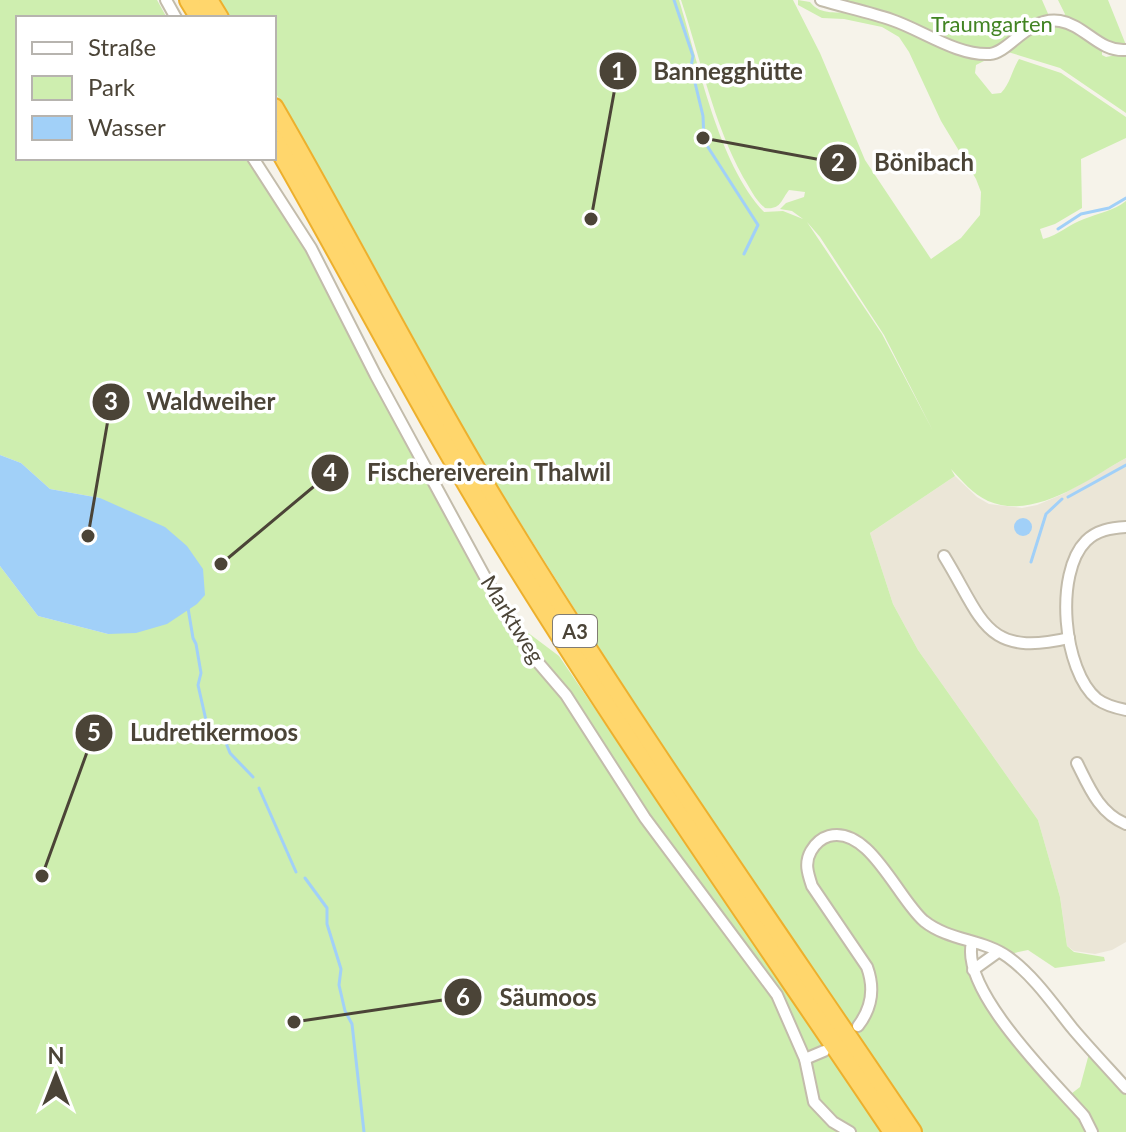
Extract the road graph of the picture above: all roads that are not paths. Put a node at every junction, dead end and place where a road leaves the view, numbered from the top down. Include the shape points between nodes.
1 (821, 0) edge
2 (1126, 50) edge
3 (276, 112) edge
4 (276, 144) edge
5 (254, 160) edge
6 (1126, 527) edge
7 (944, 556) dead end
8 (1069, 638) junction
9 (1126, 710) edge
10 (1077, 763) dead end
11 (1126, 824) edge
12 (972, 943) junction
13 (998, 952) junction
14 (973, 970) junction
15 (858, 1026) dead end
16 (824, 1051) dead end
17 (805, 1059) junction
18 (1126, 1088) edge
19 (850, 1132) edge
20 (893, 1132) edge
21 (912, 1132) edge
22 (1092, 1132) edge

1 - 2 street via 989,54 1028,28 1060,21 1107,48
3 - 21 highway, A3 via 459,442 543,580
4 - 20 highway, A3 via 451,458 551,621
5 - 17 street, Marktweg via 311,248 510,623 566,695 645,818 777,995
6 - 8 street via 1095,534 1078,552 1068,585
7 - 8 street via 992,633 1012,643 1037,645
8 - 9 street via 1095,698
10 - 11 street via 1103,808
12 - 13 street
12 - 14 street
12 - 15 street via 923,920 853,839 827,837 814,845 807,871 812,886 871,977 868,1013
13 - 14 street
13 - 18 street via 1021,967
14 - 22 street via 984,997
16 - 17 street
17 - 19 street, Marktweg via 814,1102

